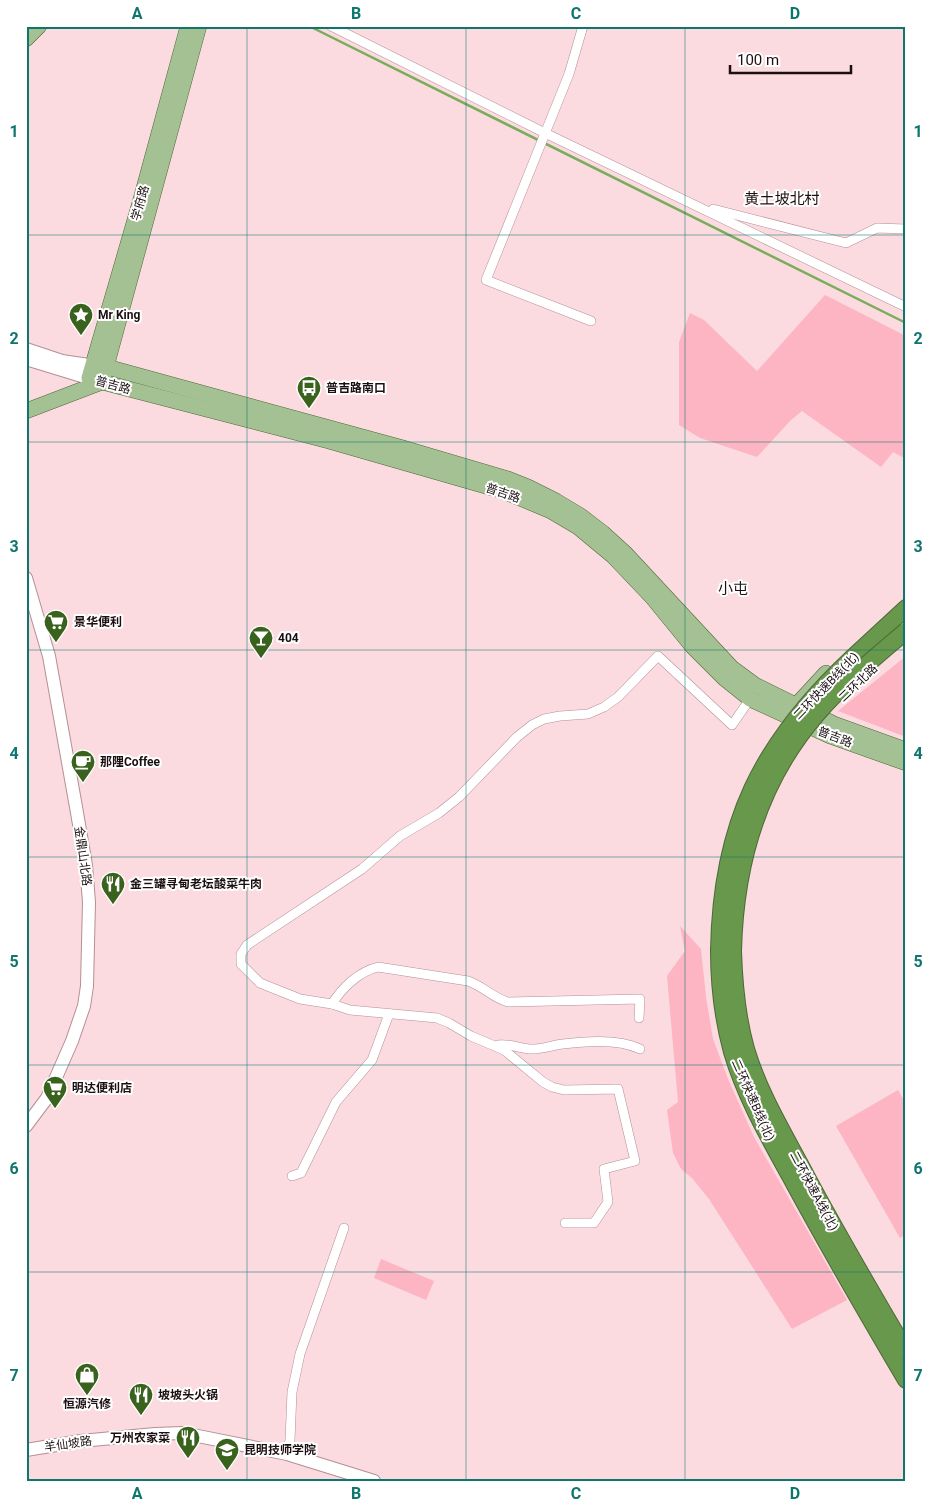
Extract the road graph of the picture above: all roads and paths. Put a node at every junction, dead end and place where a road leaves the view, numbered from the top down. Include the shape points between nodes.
1 (40, 26) edge
2 (179, 26) edge
3 (188, 26) edge
4 (199, 26) edge
5 (208, 26) edge
6 (331, 26) edge
7 (583, 26) edge
8 (26, 39) edge
9 (170, 114) junction
10 (545, 134) junction
11 (146, 200) junction
12 (703, 207) dead end
13 (777, 225) junction
14 (906, 229) edge
15 (773, 242) junction
16 (906, 307) edge
17 (591, 321) dead end
18 (26, 349) edge
19 (26, 359) edge
20 (97, 373) junction
21 (26, 402) edge
22 (26, 411) edge
23 (26, 578) edge
24 (906, 603) edge
25 (906, 608) edge
26 (906, 612) edge
27 (906, 631) edge
28 (906, 635) edge
29 (906, 640) edge
30 (858, 662) junction
31 (750, 698) junction
32 (795, 711) junction
33 (818, 724) junction
34 (906, 750) edge
35 (906, 762) edge
36 (726, 951) junction
37 (332, 1004) junction
38 (389, 1014) junction
39 (638, 1018) dead end
40 (495, 1046) junction
41 (640, 1049) dead end
42 (26, 1126) edge
43 (292, 1176) dead end
44 (565, 1223) dead end
45 (344, 1228) dead end
46 (906, 1351) edge
47 (906, 1380) edge
48 (26, 1450) edge
49 (287, 1454) junction
50 (374, 1481) edge

1 - 8 main road
2 - 11 main road via 145,161
3 - 9 main road, 学府路
4 - 9 main road, 学府路
5 - 11 main road, 学府路 via 170,158
6 - 10 street
7 - 10 street via 569,74
9 - 11 main road, 学府路
10 - 15 street
10 - 17 street via 486,280
11 - 20 main road, 学府路
12 - 13 street
13 - 14 street via 846,243 877,228
13 - 15 street
15 - 16 street
18 - 20 street, 普吉路
19 - 20 street, 普吉路
20 - 21 main road
20 - 22 main road
20 - 31 main road, 普吉路 via 504,491 551,511 578,527 613,556 692,646
20 - 32 main road, 普吉路 via 394,445 489,473 556,500 589,522 626,554 732,668
23 - 42 street, 金鼎山北路 via 49,656 86,865 89,902 84,1006 47,1098
24 - 32 main road via 835,664
25 - 30 highway
26 - 30 highway, 二环快速B线(北)
27 - 30 highway, 二环快速A线(北), bridge
28 - 30 highway, bridge
29 - 33 main road, 二环北路 via 855,685
30 - 32 highway, 二环快速B线(北), bridge
30 - 36 highway, 二环快速A线(北), bridge via 780,764 764,796 740,874
31 - 32 main road, 普吉路
31 - 37 street via 732,725 658,656 604,707 588,714 544,719 532,725 439,813 400,836 362,869 247,945 241,954 241,964 260,983 300,999
32 - 33 main road, 普吉路
32 - 36 highway, 二环快速B线(北), bridge via 764,764 740,819 730,853 720,910
33 - 34 main road, 普吉路
33 - 35 main road, 普吉路 via 830,736
36 - 46 highway, 二环快速A线(北) via 746,1050 778,1124
36 - 47 highway, 二环快速B线(北) via 720,986 724,1020 744,1086 829,1249
37 - 38 street via 350,1010
37 - 39 street via 345,986 378,968 468,981 508,1002 640,999
38 - 40 street via 438,1018
38 - 43 street via 372,1060 336,1102 301,1173
40 - 41 street via 503,1044 529,1049 572,1043 622,1043
40 - 44 street via 514,1056 552,1087 564,1090 618,1089 635,1161 604,1169 608,1202 594,1223
45 - 49 street via 300,1354 292,1392
48 - 49 street, 羊仙坡路 via 91,1440 183,1434
49 - 50 street, 羊仙坡路

